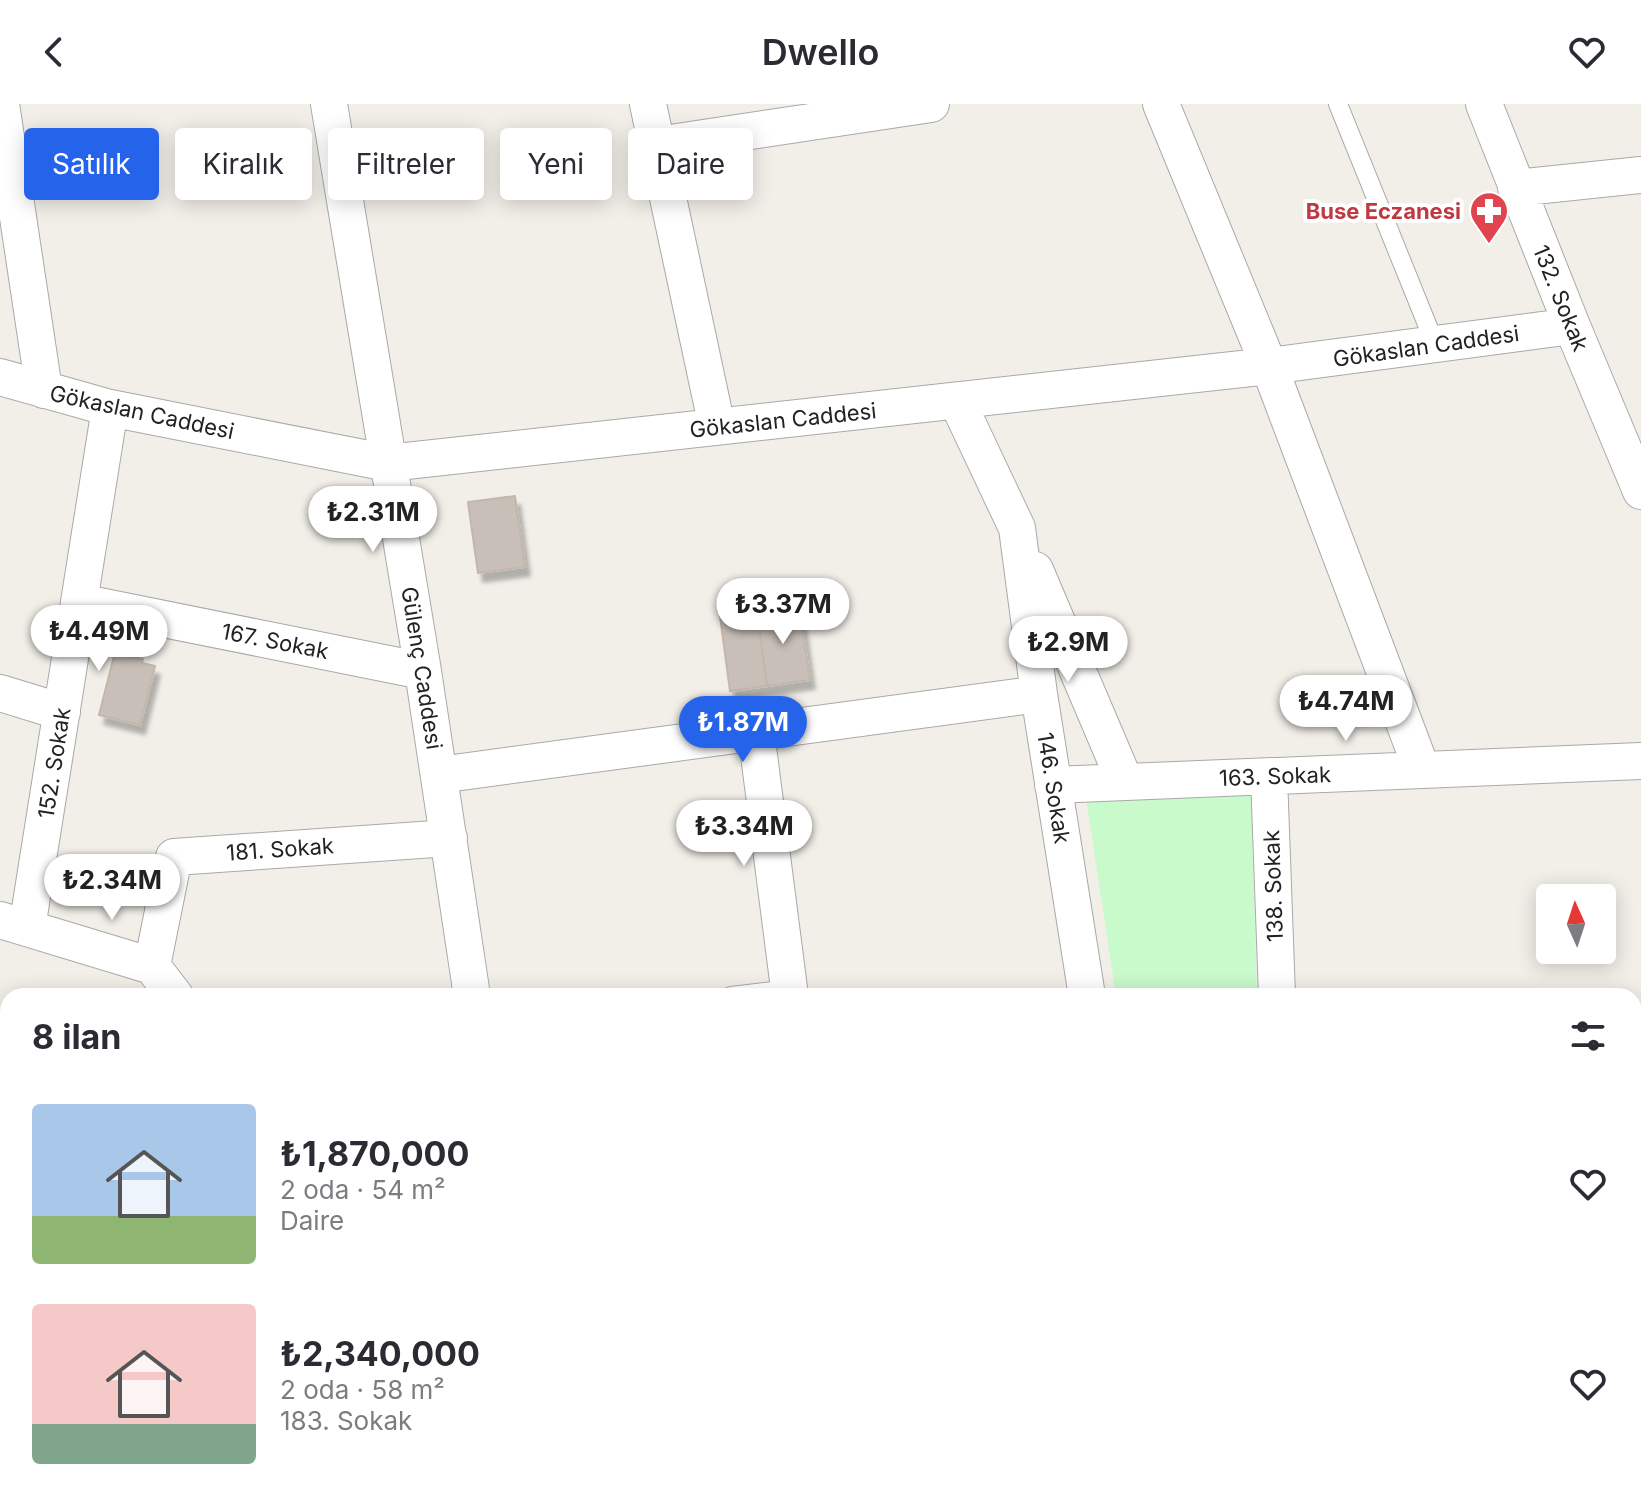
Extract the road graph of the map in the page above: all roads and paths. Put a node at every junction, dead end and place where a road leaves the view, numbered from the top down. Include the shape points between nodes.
1 (1, 104) edge
2 (329, 104) edge
3 (648, 104) edge
4 (931, 104) edge
5 (1161, 104) edge
6 (1338, 104) edge
7 (1484, 104) edge
8 (653, 128) edge
9 (753, 131) edge
10 (1641, 175) edge
11 (1516, 188) junction
12 (669, 200) edge
13 (1572, 326) junction
14 (1435, 344) junction
15 (1269, 366) junction
16 (0, 377) edge
17 (44, 390) junction
18 (957, 401) junction
19 (110, 408) junction
20 (717, 427) junction
21 (388, 463) junction
22 (1641, 491) edge
23 (1017, 528) junction
24 (79, 602) junction
25 (423, 671) junction
26 (0, 693) edge
27 (1039, 694) junction
28 (62, 712) junction
29 (756, 732) junction
30 (1641, 761) edge
31 (1422, 770) junction
32 (439, 775) junction
33 (1269, 776) junction
34 (1125, 782) junction
35 (1053, 785) junction
36 (449, 838) junction
37 (14, 924) edge
38 (152, 966) junction
39 (169, 988) edge
40 (471, 988) edge
41 (789, 988) edge
42 (1086, 988) edge
43 (1277, 988) edge

1 - 17 street
2 - 21 street, Gülenç Caddesi
3 - 8 street
4 - 9 street
5 - 15 street
6 - 14 lane
7 - 11 street, 132. Sokak
10 - 11 street
11 - 13 street, 132. Sokak
12 - 20 street
13 - 14 street, Gökaslan Caddesi
13 - 22 street, 132. Sokak
14 - 15 street, Gökaslan Caddesi
15 - 18 street, Gökaslan Caddesi
15 - 31 street
16 - 17 street, Gökaslan Caddesi
17 - 19 street, Gökaslan Caddesi
18 - 20 street, Gökaslan Caddesi
18 - 23 street, 146. Sokak
19 - 21 street, Gökaslan Caddesi
19 - 24 street, 152. Sokak
20 - 21 street, Gökaslan Caddesi
21 - 25 street, Gülenç Caddesi
23 - 27 street, 146. Sokak
23 - 34 street
24 - 25 street, 167. Sokak
24 - 28 street, 152. Sokak
25 - 32 street, Gülenç Caddesi
26 - 28 street
27 - 29 street
27 - 35 street, 146. Sokak
28 - 37 street, 152. Sokak
29 - 32 street
29 - 41 street
30 - 31 street, 163. Sokak
31 - 33 street, 163. Sokak
32 - 36 street, Gülenç Caddesi
33 - 34 street, 163. Sokak
33 - 43 street, 138. Sokak
34 - 35 street, 163. Sokak
35 - 42 street, 146. Sokak
36 - 38 street, 181. Sokak via 174,857
36 - 40 street, Gülenç Caddesi
37 - 38 street
38 - 39 street

